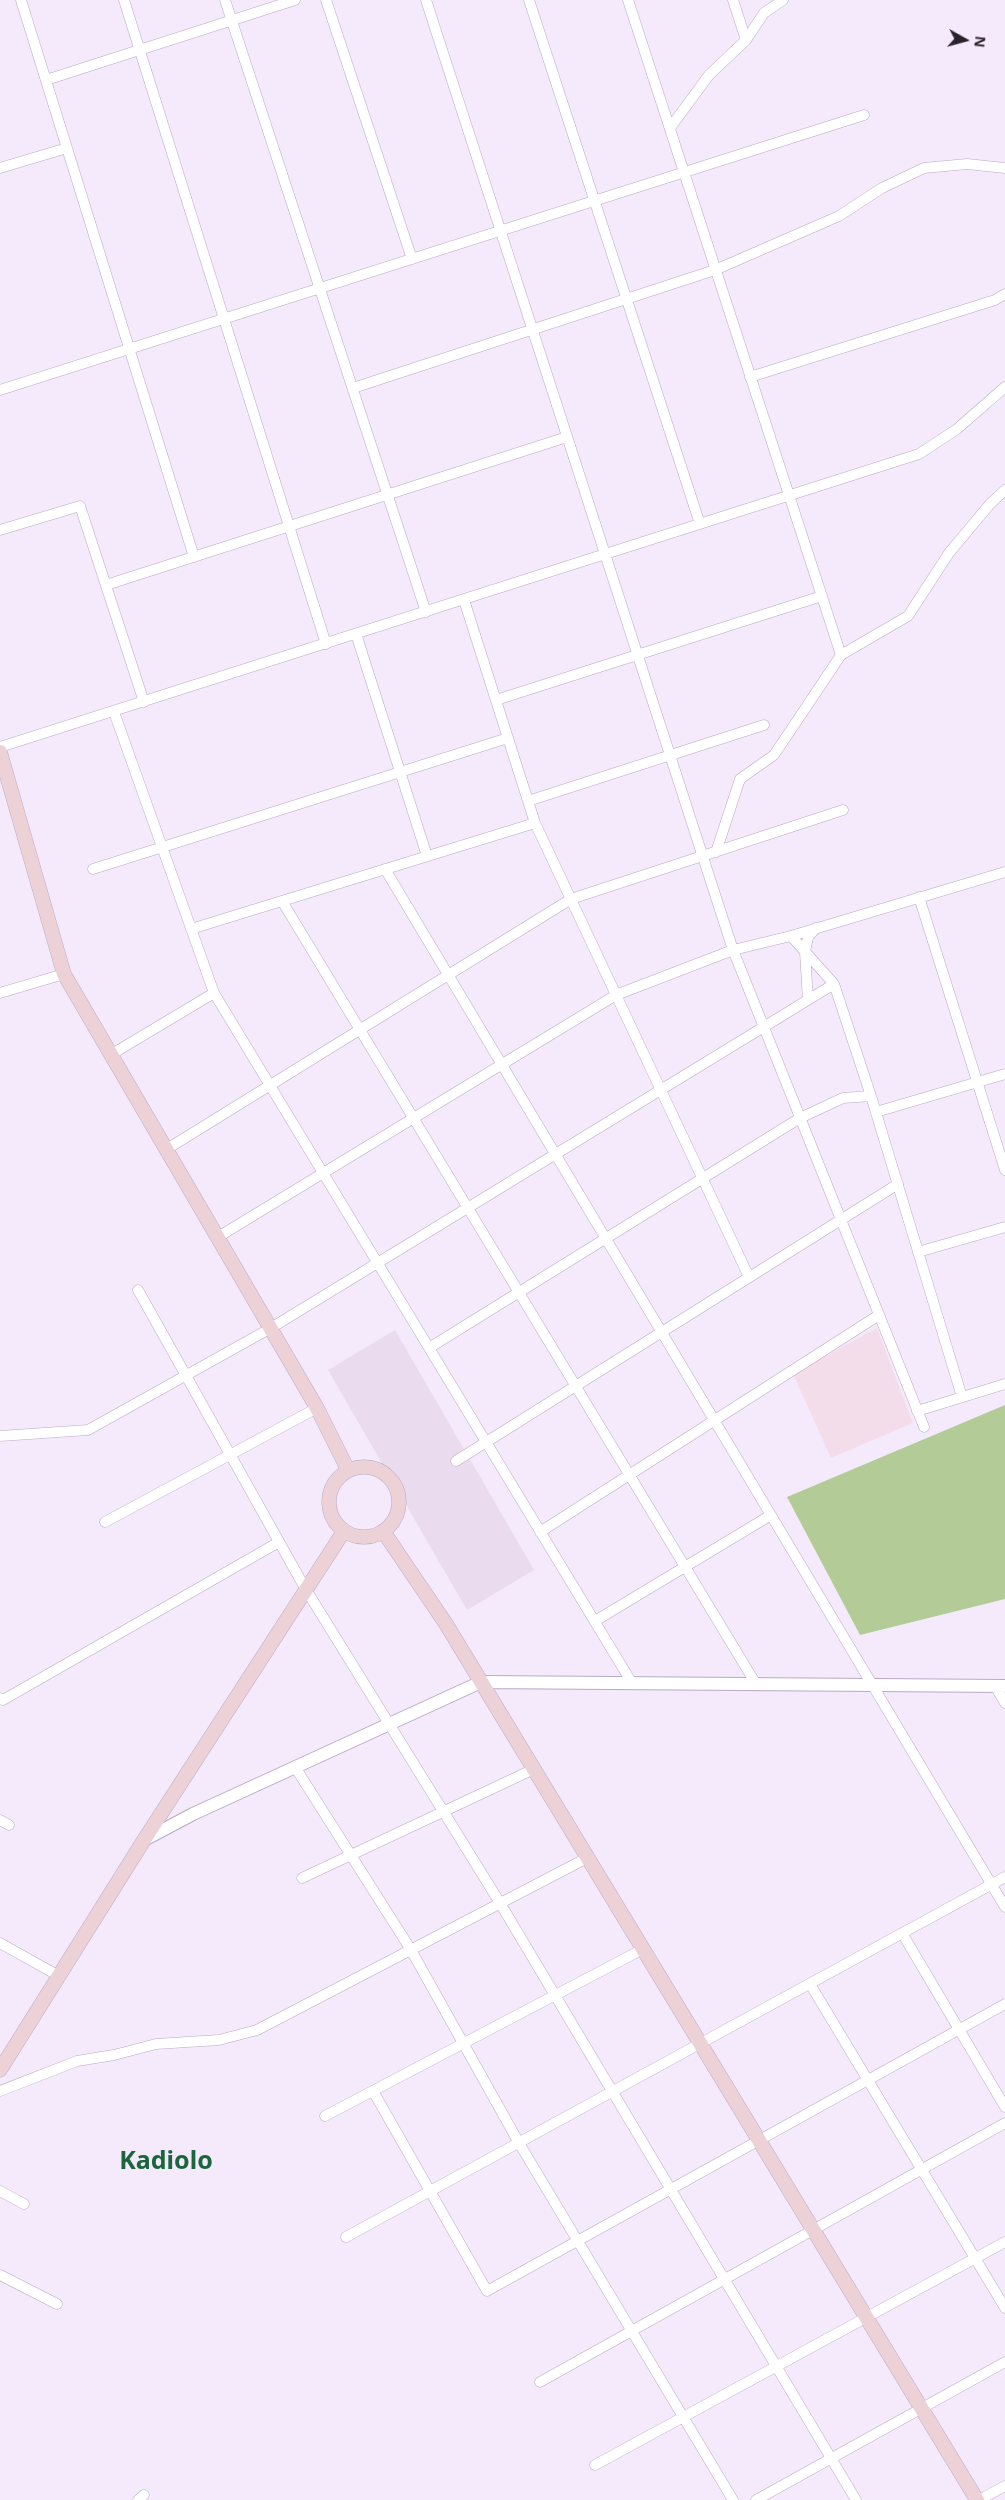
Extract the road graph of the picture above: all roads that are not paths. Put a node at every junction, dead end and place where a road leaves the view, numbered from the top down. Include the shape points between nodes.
1 (21, 0) edge
2 (124, 0) edge
3 (225, 0) edge
4 (295, 0) edge
5 (326, 0) edge
6 (426, 0) edge
7 (529, 0) edge
8 (628, 0) edge
9 (733, 0) edge
10 (783, 0) edge
11 (232, 20) junction
12 (746, 40) junction
13 (140, 50) junction
14 (46, 80) junction
15 (864, 115) dead end
16 (670, 128) junction
17 (67, 148) junction
18 (0, 168) edge
19 (1005, 168) edge
20 (684, 172) junction
21 (594, 201) junction
22 (500, 230) junction
23 (412, 259) junction
24 (715, 270) junction
25 (320, 288) junction
26 (1005, 294) edge
27 (626, 299) junction
28 (224, 319) junction
29 (532, 329) junction
30 (130, 349) junction
31 (750, 377) junction
32 (1005, 387) edge
33 (353, 388) junction
34 (0, 390) edge
35 (567, 437) junction
36 (1005, 490) edge
37 (388, 495) junction
38 (789, 496) junction
39 (700, 524) junction
40 (289, 526) junction
41 (0, 530) edge
42 (605, 554) junction
43 (194, 557) junction
44 (106, 585) junction
45 (822, 596) junction
46 (464, 600) junction
47 (426, 612) junction
48 (356, 634) junction
49 (326, 644) junction
50 (840, 654) junction
51 (638, 655) junction
52 (496, 700) junction
53 (144, 702) junction
54 (114, 712) junction
55 (764, 724) dead end
56 (508, 738) junction
57 (0, 747) edge
58 (0, 752) edge
59 (670, 755) junction
60 (400, 772) junction
61 (528, 801) junction
62 (843, 810) dead end
63 (535, 823) junction
64 (162, 847) junction
65 (716, 852) junction
66 (427, 856) junction
67 (702, 856) junction
68 (93, 869) dead end
69 (385, 870) junction
70 (1005, 872) edge
71 (919, 897) junction
72 (571, 899) junction
73 (282, 901) junction
74 (816, 928) junction
75 (191, 929) junction
76 (791, 936) junction
77 (733, 950) junction
78 (806, 952) junction
79 (64, 974) junction
80 (448, 975) junction
81 (834, 984) junction
82 (0, 993) edge
83 (214, 993) junction
84 (616, 995) junction
85 (808, 1000) junction
86 (764, 1027) junction
87 (360, 1030) junction
88 (112, 1054) junction
89 (501, 1065) junction
90 (1005, 1074) edge
91 (977, 1082) junction
92 (270, 1086) junction
93 (661, 1090) junction
94 (871, 1096) junction
95 (876, 1112) junction
96 (414, 1118) junction
97 (800, 1118) junction
98 (167, 1149) junction
99 (555, 1154) junction
100 (1005, 1170) edge
101 (323, 1173) junction
102 (703, 1178) junction
103 (898, 1184) junction
104 (468, 1208) junction
105 (840, 1220) junction
106 (1005, 1227) edge
107 (218, 1237) junction
108 (606, 1239) junction
109 (918, 1252) junction
110 (377, 1263) junction
111 (749, 1277) junction
112 (138, 1290) dead end
113 (519, 1292) junction
114 (879, 1316) junction
115 (271, 1328) junction
116 (661, 1332) junction
117 (429, 1348) junction
118 (186, 1375) junction
119 (1005, 1384) edge
120 (576, 1386) junction
121 (962, 1397) junction
122 (317, 1408) junction
123 (917, 1411) junction
124 (714, 1421) junction
125 (924, 1427) dead end
126 (0, 1436) edge
127 (486, 1442) junction
128 (230, 1455) junction
129 (456, 1460) dead end
130 (348, 1470) junction
131 (629, 1475) junction
132 (771, 1516) junction
133 (105, 1522) dead end
134 (344, 1531) junction
135 (383, 1531) junction
136 (540, 1532) junction
137 (279, 1542) junction
138 (685, 1567) junction
139 (305, 1588) junction
140 (595, 1621) junction
141 (481, 1682) junction
142 (632, 1683) junction
143 (756, 1684) junction
144 (872, 1685) junction
145 (1000, 1686) edge
146 (0, 1698) edge
147 (1005, 1703) edge
148 (389, 1724) junction
149 (295, 1767) junction
150 (534, 1769) junction
151 (443, 1812) junction
152 (144, 1840) junction
153 (351, 1855) junction
154 (588, 1858) junction
155 (1005, 1877) edge
156 (302, 1878) dead end
157 (992, 1884) junction
158 (500, 1904) junction
159 (1005, 1907) edge
160 (902, 1933) junction
161 (0, 1943) edge
162 (643, 1949) junction
163 (411, 1950) junction
164 (59, 1976) junction
165 (810, 1984) junction
166 (554, 1995) junction
167 (1005, 2004) edge
168 (959, 2030) junction
169 (464, 2044) junction
170 (700, 2044) junction
171 (1, 2065) edge
172 (868, 2080) junction
173 (0, 2091) edge
174 (373, 2091) junction
175 (612, 2092) junction
176 (1005, 2107) edge
177 (325, 2116) dead end
178 (1005, 2123) edge
179 (759, 2141) junction
180 (519, 2143) junction
181 (921, 2169) junction
182 (671, 2189) junction
183 (430, 2191) junction
184 (0, 2192) edge
185 (24, 2204) dead end
186 (813, 2230) junction
187 (346, 2237) dead end
188 (578, 2241) junction
189 (1005, 2242) edge
190 (975, 2259) junction
191 (0, 2275) edge
192 (724, 2279) junction
193 (57, 2304) dead end
194 (1005, 2308) edge
195 (867, 2318) junction
196 (632, 2330) junction
197 (1005, 2362) edge
198 (777, 2367) junction
199 (540, 2382) dead end
200 (922, 2408) junction
201 (684, 2417) junction
202 (831, 2458) junction
203 (596, 2466) dead end
204 (1005, 2486) edge
205 (733, 2500) edge
206 (756, 2500) edge
207 (856, 2500) edge
208 (978, 2500) edge

1 - 14 street
2 - 13 street
3 - 11 street
4 - 11 street
5 - 23 street
6 - 22 street
7 - 21 street
8 - 16 street
9 - 12 street
10 - 12 street via 764,13
11 - 13 street
11 - 25 street
12 - 16 street via 708,76
13 - 14 street
13 - 28 street
14 - 17 street
15 - 20 street
16 - 20 street
17 - 18 street
17 - 30 street
19 - 24 street via 967,164 924,168 882,188 838,216
20 - 21 street
20 - 24 street
21 - 22 street
21 - 27 street
22 - 23 street
22 - 29 street
23 - 25 street
24 - 27 street
24 - 31 street
25 - 28 street
25 - 33 street
26 - 31 street via 995,300
27 - 29 street
27 - 39 street
28 - 30 street
28 - 40 street
29 - 33 street
29 - 35 street
30 - 34 street
30 - 43 street
31 - 38 street
32 - 38 street via 956,429 919,454
33 - 37 street
35 - 37 street
35 - 42 street
36 - 50 street via 949,553 908,616
37 - 40 street
37 - 47 street
38 - 39 street
38 - 45 street
39 - 42 street
40 - 43 street
40 - 49 street
41 - 44 street via 80,506
42 - 46 street
42 - 51 street
43 - 44 street
44 - 53 street
45 - 50 street
45 - 51 street
46 - 47 street
46 - 52 street
47 - 48 street
48 - 49 street
48 - 60 street
49 - 53 street
50 - 65 street via 774,755 740,779
51 - 52 street
51 - 59 street
52 - 56 street
53 - 54 street
54 - 57 street
54 - 64 street
55 - 59 street
56 - 60 street
56 - 61 street
58 - 79 main road
59 - 61 street
59 - 67 street
60 - 64 street
60 - 66 street
61 - 63 street
62 - 65 street
63 - 66 street
63 - 72 street
64 - 68 street
64 - 75 street
65 - 67 street
66 - 69 street
67 - 72 street
67 - 77 street
69 - 73 street
69 - 80 street
70 - 71 street
71 - 74 street
71 - 91 street
72 - 80 street
72 - 84 street
73 - 75 street
73 - 87 street
74 - 76 street
74 - 78 street via 808,938
75 - 83 street
76 - 77 street
76 - 78 street
77 - 84 street
77 - 86 street
78 - 81 street
78 - 85 street
79 - 82 street
79 - 88 main road
80 - 87 street
80 - 89 street
81 - 85 street
81 - 94 street
83 - 88 street
83 - 92 street
84 - 89 street
84 - 93 street
85 - 86 street
86 - 93 street
86 - 97 street
87 - 92 street
87 - 96 street
88 - 98 main road
89 - 96 street
89 - 99 street
90 - 91 street
91 - 95 street
91 - 100 street
92 - 98 street
92 - 101 street
93 - 99 street
93 - 102 street
94 - 95 street
94 - 97 street via 843,1098
95 - 103 street
96 - 101 street
96 - 104 street
97 - 102 street
97 - 105 street
98 - 107 main road
99 - 104 street
99 - 108 street
101 - 107 street
101 - 110 street
102 - 108 street
102 - 111 street
103 - 105 street
103 - 109 street
104 - 110 street
104 - 113 street
105 - 111 street
105 - 114 street
106 - 109 street
107 - 115 main road
108 - 113 street
108 - 116 street
109 - 121 street
110 - 115 street
110 - 117 street
111 - 116 street
112 - 118 street
113 - 117 street
113 - 120 street
114 - 123 street
114 - 124 street
115 - 118 street
115 - 122 main road
116 - 120 street
116 - 124 street
117 - 127 street
118 - 126 street via 88,1430
118 - 128 street
119 - 121 street
120 - 127 street
120 - 131 street
121 - 123 street
122 - 128 street
122 - 130 main road
123 - 125 street
124 - 131 street
124 - 132 street
127 - 129 street
127 - 136 street
128 - 133 street
128 - 137 street
130 - 134 main road via 339,1477 329,1499 333,1517
130 - 135 main road via 358,1467 377,1469 392,1481 398,1497 397,1514
131 - 136 street
131 - 138 street
132 - 138 street
132 - 144 street
134 - 135 main road via 364,1537
134 - 139 main road
135 - 141 main road
136 - 140 street
137 - 139 street
137 - 146 street via 3,1700
138 - 140 street
138 - 143 street
139 - 148 street
139 - 152 main road
140 - 142 street
141 - 142 street
141 - 148 street
141 - 150 main road
142 - 143 street
143 - 144 street
144 - 145 street
144 - 157 street
145 - 147 street
148 - 149 street
148 - 151 street
149 - 152 street
149 - 153 street
150 - 151 street
150 - 154 main road
151 - 153 street
151 - 158 street
152 - 164 main road
153 - 156 street
153 - 163 street
154 - 158 street
154 - 162 main road
155 - 157 street
157 - 159 street
157 - 160 street
158 - 163 street
158 - 166 street
160 - 165 street
160 - 168 street
161 - 164 street
162 - 166 street
162 - 170 main road
163 - 169 street
163 - 173 street via 257,2030 219,2040 156,2044 77,2061
164 - 171 main road
165 - 170 street
165 - 172 street
166 - 169 street
166 - 175 street
167 - 168 street
168 - 172 street
168 - 176 street
169 - 174 street
169 - 180 street
170 - 175 street
170 - 179 main road
172 - 179 street
172 - 181 street
174 - 177 street
174 - 183 street
175 - 180 street
175 - 182 street
178 - 181 street
179 - 182 street
179 - 186 main road
180 - 183 street
180 - 188 street
181 - 186 street
181 - 190 street
182 - 188 street
182 - 192 street
183 - 187 street
183 - 188 street via 488,2291
184 - 185 street
186 - 192 street
186 - 195 main road
188 - 196 street
189 - 190 street
190 - 194 street
190 - 195 street
191 - 193 street
192 - 196 street
192 - 198 street
195 - 198 street
195 - 200 main road
196 - 199 street
196 - 201 street
197 - 200 street
198 - 201 street
198 - 202 street
200 - 202 street
200 - 208 main road
201 - 203 street
201 - 205 street
202 - 206 street
202 - 207 street
204 - 208 street

